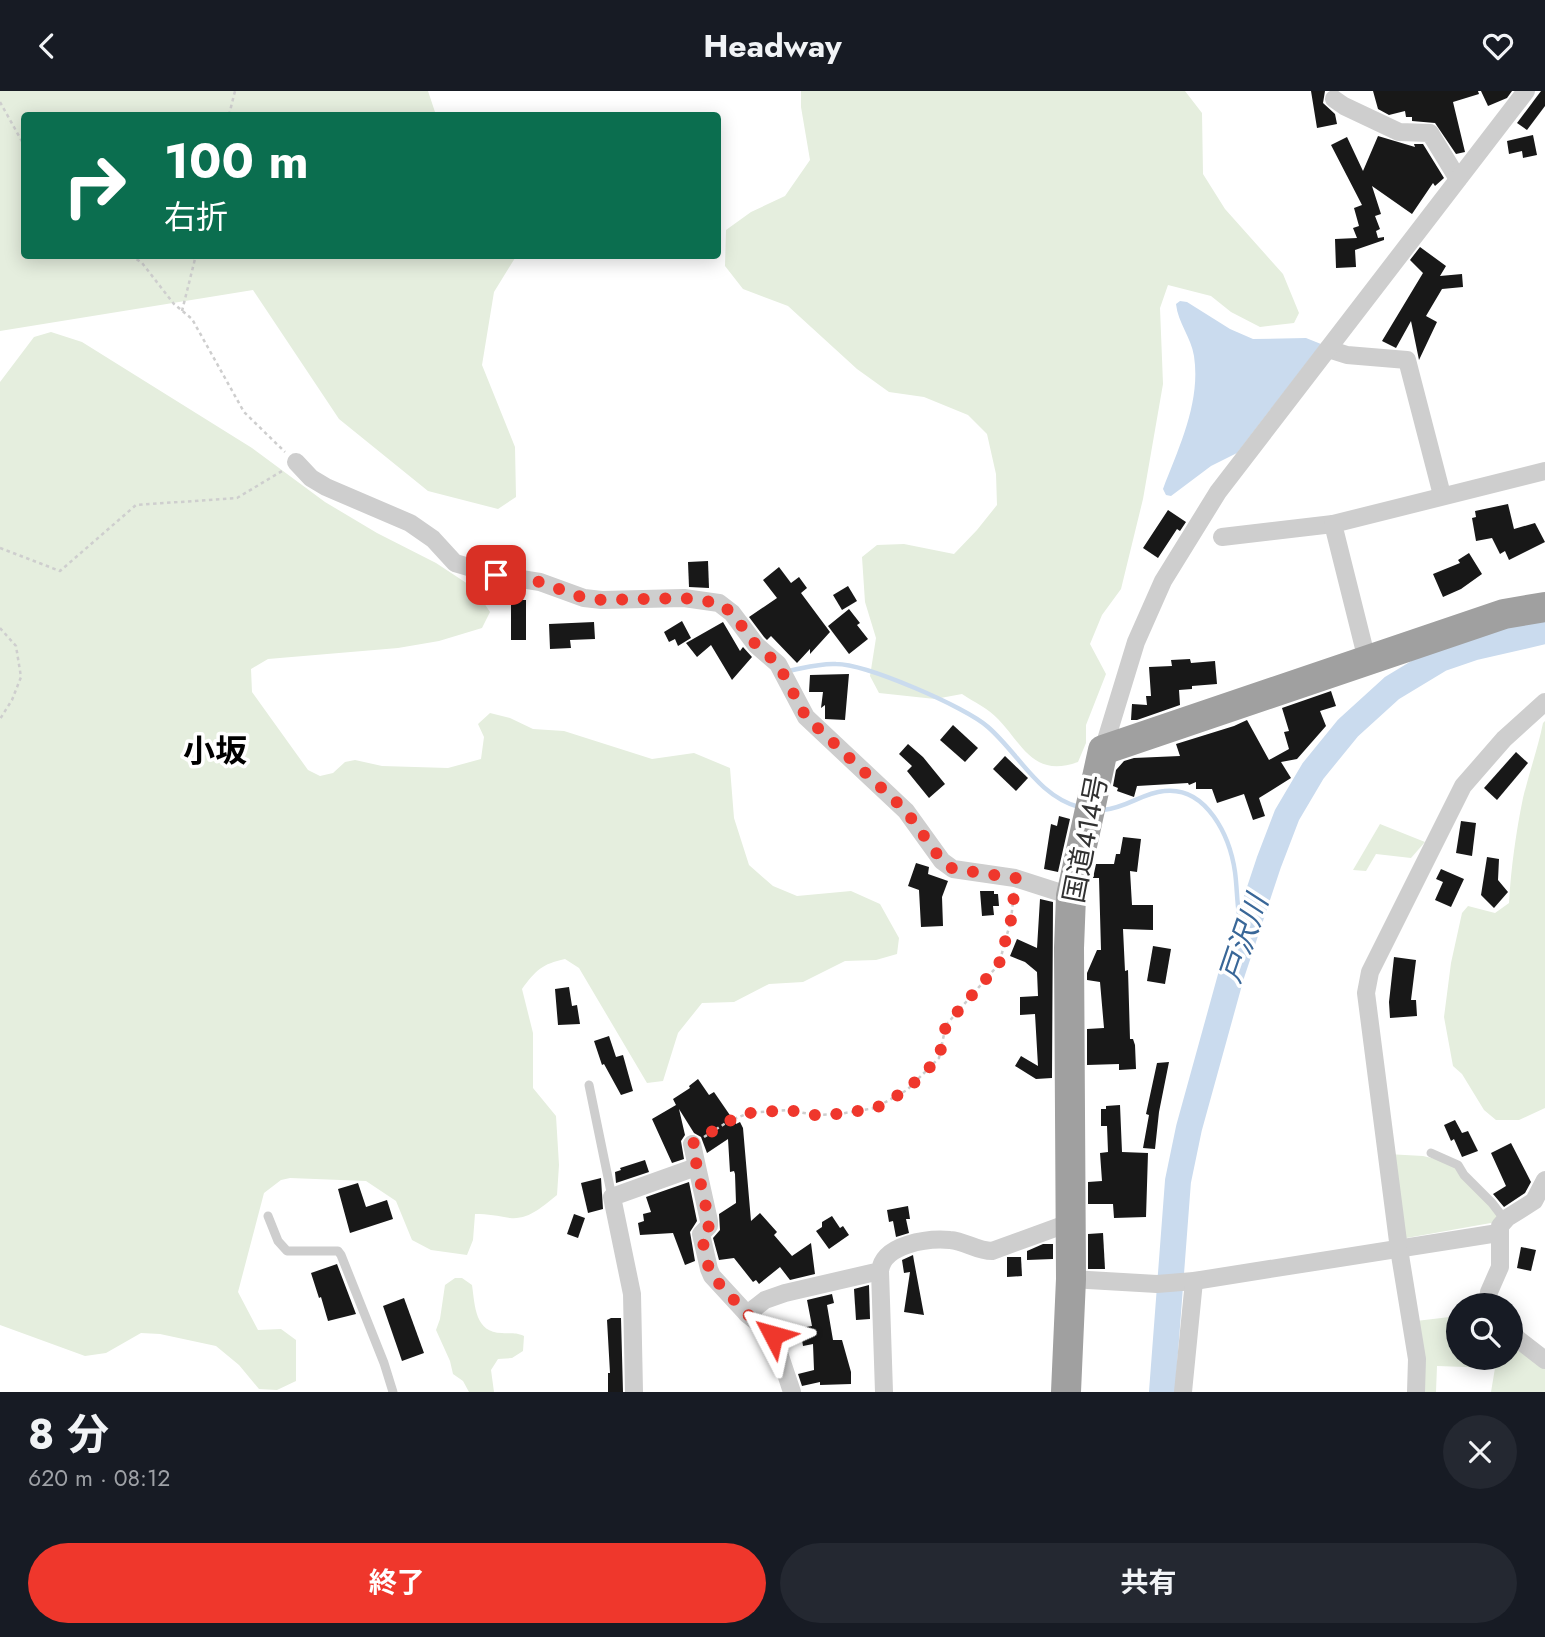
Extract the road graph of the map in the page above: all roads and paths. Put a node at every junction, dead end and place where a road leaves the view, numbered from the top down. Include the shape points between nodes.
1 (235, 91) edge
2 (1526, 91) edge
3 (1334, 99) dead end
4 (0, 102) edge
5 (230, 112) edge
6 (21, 140) edge
7 (1458, 179) junction
8 (136, 259) edge
9 (195, 259) edge
10 (182, 311) junction
11 (1328, 349) junction
12 (296, 462) junction
13 (1545, 471) edge
14 (1442, 495) junction
15 (1333, 524) junction
16 (1222, 537) dead end
17 (0, 548) edge
18 (1545, 607) edge
19 (0, 628) edge
20 (1367, 660) junction
21 (1545, 702) edge
22 (0, 719) edge
23 (1103, 750) junction
24 (1016, 878) junction
25 (1071, 896) junction
26 (589, 1086) dead end
27 (692, 1144) joint
28 (1432, 1153) dead end
29 (696, 1167) junction
30 (1545, 1181) edge
31 (612, 1197) junction
32 (268, 1216) dead end
33 (1069, 1223) junction
34 (1502, 1226) junction
35 (1399, 1249) junction
36 (880, 1271) junction
37 (1071, 1279) junction
38 (1194, 1281) junction
39 (1489, 1293) edge
40 (747, 1314) junction
41 (1523, 1343) edge
42 (1545, 1360) edge
43 (393, 1392) edge
44 (634, 1392) edge
45 (792, 1392) edge
46 (884, 1392) edge
47 (1066, 1392) edge
48 (1183, 1392) edge
49 (1416, 1392) edge

1 - 5 path
2 - 7 street
3 - 7 street via 1399,132 1430,133
4 - 6 path
7 - 11 street
8 - 10 path
9 - 10 path
10 - 12 path via 192,319 244,412
11 - 14 street via 1407,360
11 - 23 street via 1218,492 1163,581 1136,642
12 - 17 path via 237,498 136,505 60,571
12 - 24 street via 318,483 410,523 433,538 454,562 540,582 584,598 684,598 719,603 778,664 806,717 906,811 942,861 953,869
13 - 14 street
14 - 15 street
15 - 16 street
15 - 20 street
18 - 20 highway, 国道414号 via 1504,614
19 - 22 path via 16,646 21,677
20 - 23 highway, 国道414号
21 - 35 street via 1463,786 1370,972 1366,993
23 - 25 highway, 国道414号
24 - 25 street
24 - 27 path via 999,964 946,1025 939,1058 907,1090 876,1108 839,1114 749,1113
25 - 33 highway, 国道414号
26 - 31 lane
27 - 29 street
28 - 34 lane via 1458,1165 1492,1203
29 - 31 street
29 - 40 street via 709,1221 701,1234 709,1269
30 - 34 street via 1534,1201
31 - 44 street via 632,1294
32 - 43 lane via 287,1251 338,1251 341,1255
33 - 36 street via 992,1251 950,1240 914,1243 894,1251
33 - 37 highway, 国道414号
34 - 35 street
34 - 39 street via 1500,1267
35 - 38 street
35 - 49 street via 1417,1359
36 - 40 street via 785,1293 765,1300
36 - 46 street
37 - 38 street via 1157,1284
37 - 47 highway, 国道414号
38 - 48 street
40 - 45 street via 773,1335
41 - 42 street

